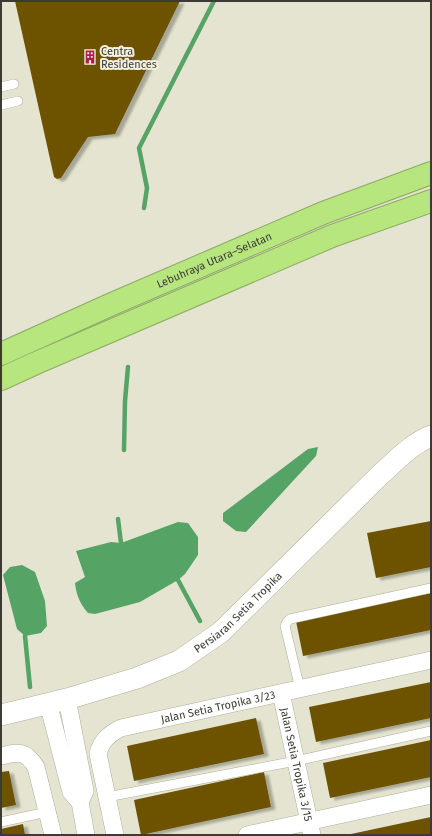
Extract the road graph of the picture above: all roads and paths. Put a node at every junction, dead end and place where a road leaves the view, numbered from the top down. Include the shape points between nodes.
1 (14, 84) dead end
2 (1, 87) edge
3 (18, 101) dead end
4 (1, 105) edge
5 (431, 173) edge
6 (431, 201) edge
7 (1, 354) edge
8 (1, 379) edge
9 (431, 436) edge
10 (431, 588) edge
11 (431, 660) edge
12 (300, 689) junction
13 (281, 693) junction
14 (57, 701) junction
15 (1, 715) edge
16 (431, 731) edge
17 (77, 749) junction
18 (60, 753) junction
19 (1, 756) edge
20 (296, 761) junction
21 (431, 795) edge
22 (107, 797) junction
23 (80, 802) junction
24 (47, 812) junction
25 (1, 822) edge
26 (310, 828) edge
27 (53, 835) edge
28 (86, 835) edge
29 (115, 835) edge
30 (247, 835) edge

1 - 2 lane
3 - 4 lane
5 - 7 highway, Lebuhraya Utara–Selatan via 323,213
6 - 8 highway via 332,236
9 - 14 street, Persiaran Setia Tropika via 407,450 381,474 221,632 179,661 136,678
10 - 12 lane via 290,619 286,622
11 - 12 street, Jalan Setia Tropika 3/23
12 - 13 street, Jalan Setia Tropika 3/23
13 - 20 street, Jalan Setia Tropika 3/15
13 - 22 street, Jalan Setia Tropika 3/23 via 114,731 102,742 98,754
14 - 15 street, Persiaran Setia Tropika
14 - 17 street
14 - 18 street
16 - 20 lane
17 - 18 street
17 - 23 street via 85,791
18 - 23 street via 71,792
19 - 24 street via 18,752 31,759 36,767
20 - 22 lane
20 - 26 street, Jalan Setia Tropika 3/15
21 - 26 street
22 - 29 street, Jalan Setia Tropika 3/23
23 - 28 street
24 - 25 lane
24 - 27 street
26 - 30 street

